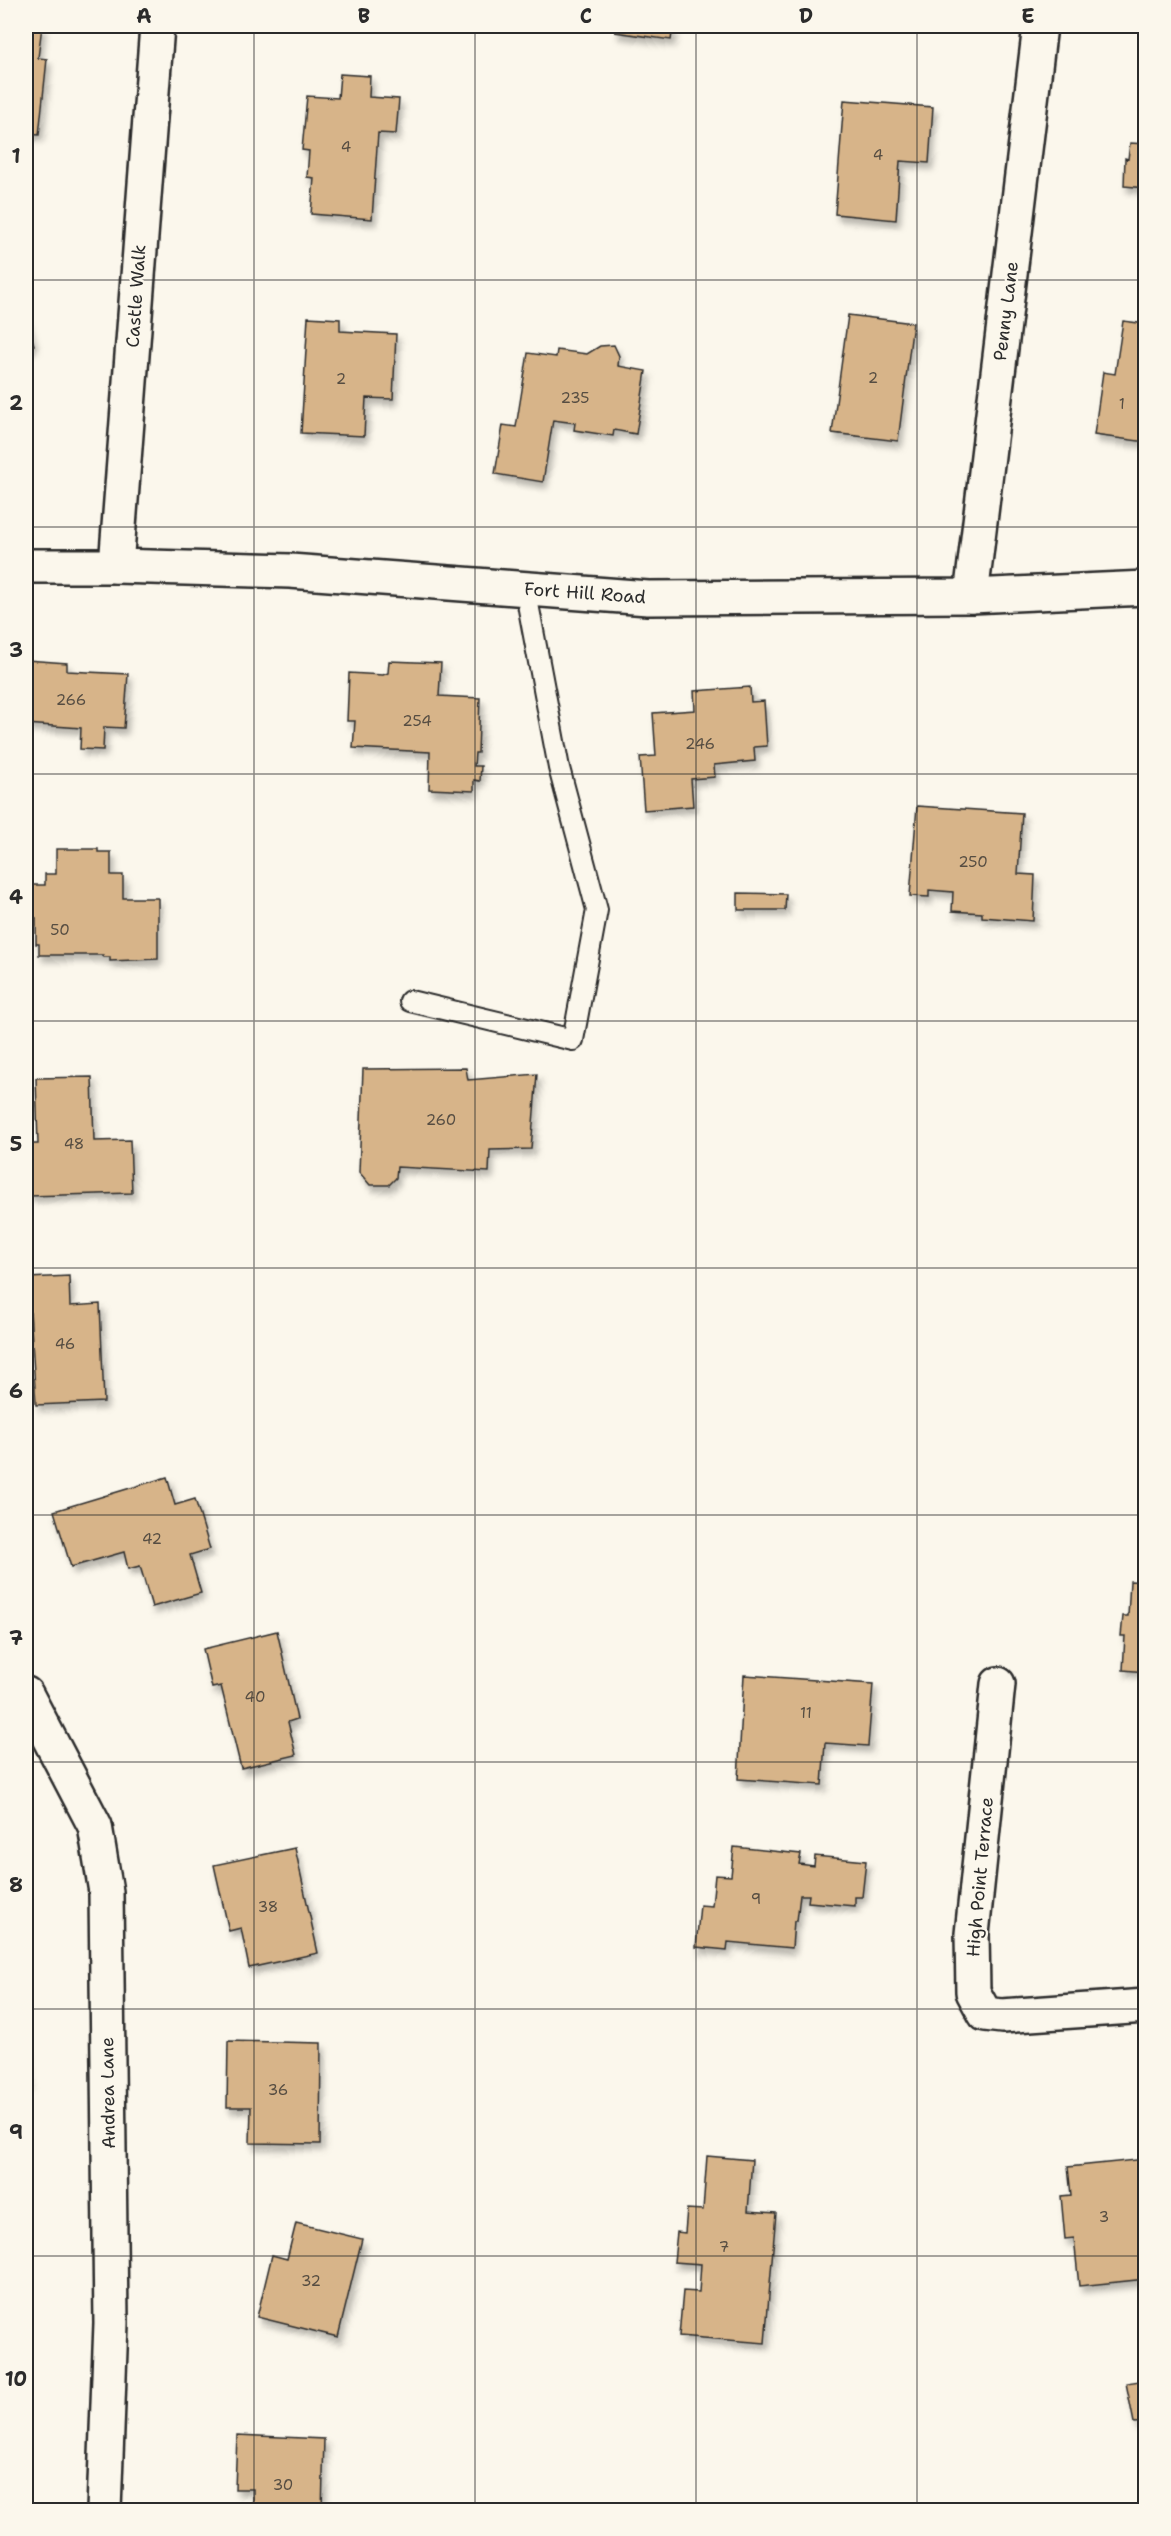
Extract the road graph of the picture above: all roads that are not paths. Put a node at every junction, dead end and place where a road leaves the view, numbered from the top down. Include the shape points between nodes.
1 (157, 26) edge
2 (1040, 26) edge
3 (26, 566) edge
4 (116, 566) junction
5 (525, 588) junction
6 (1146, 588) edge
7 (971, 596) junction
8 (410, 1001) dead end
9 (998, 1684) dead end
10 (26, 1694) edge
11 (1146, 2006) edge
12 (104, 2511) edge

1 - 4 street, Castle Walk
2 - 7 street, Penny Lane
3 - 4 street, Fort Hill Road
4 - 5 street, Fort Hill Road via 290,571
5 - 7 street, Fort Hill Road via 648,598
5 - 8 lane via 559,768 597,910 573,1040
6 - 7 street, Fort Hill Road
9 - 11 street, High Point Terrace via 972,1934 973,1992 985,2014 1002,2016
10 - 12 street, Andrea Lane via 95,1826 106,1892 111,2323

